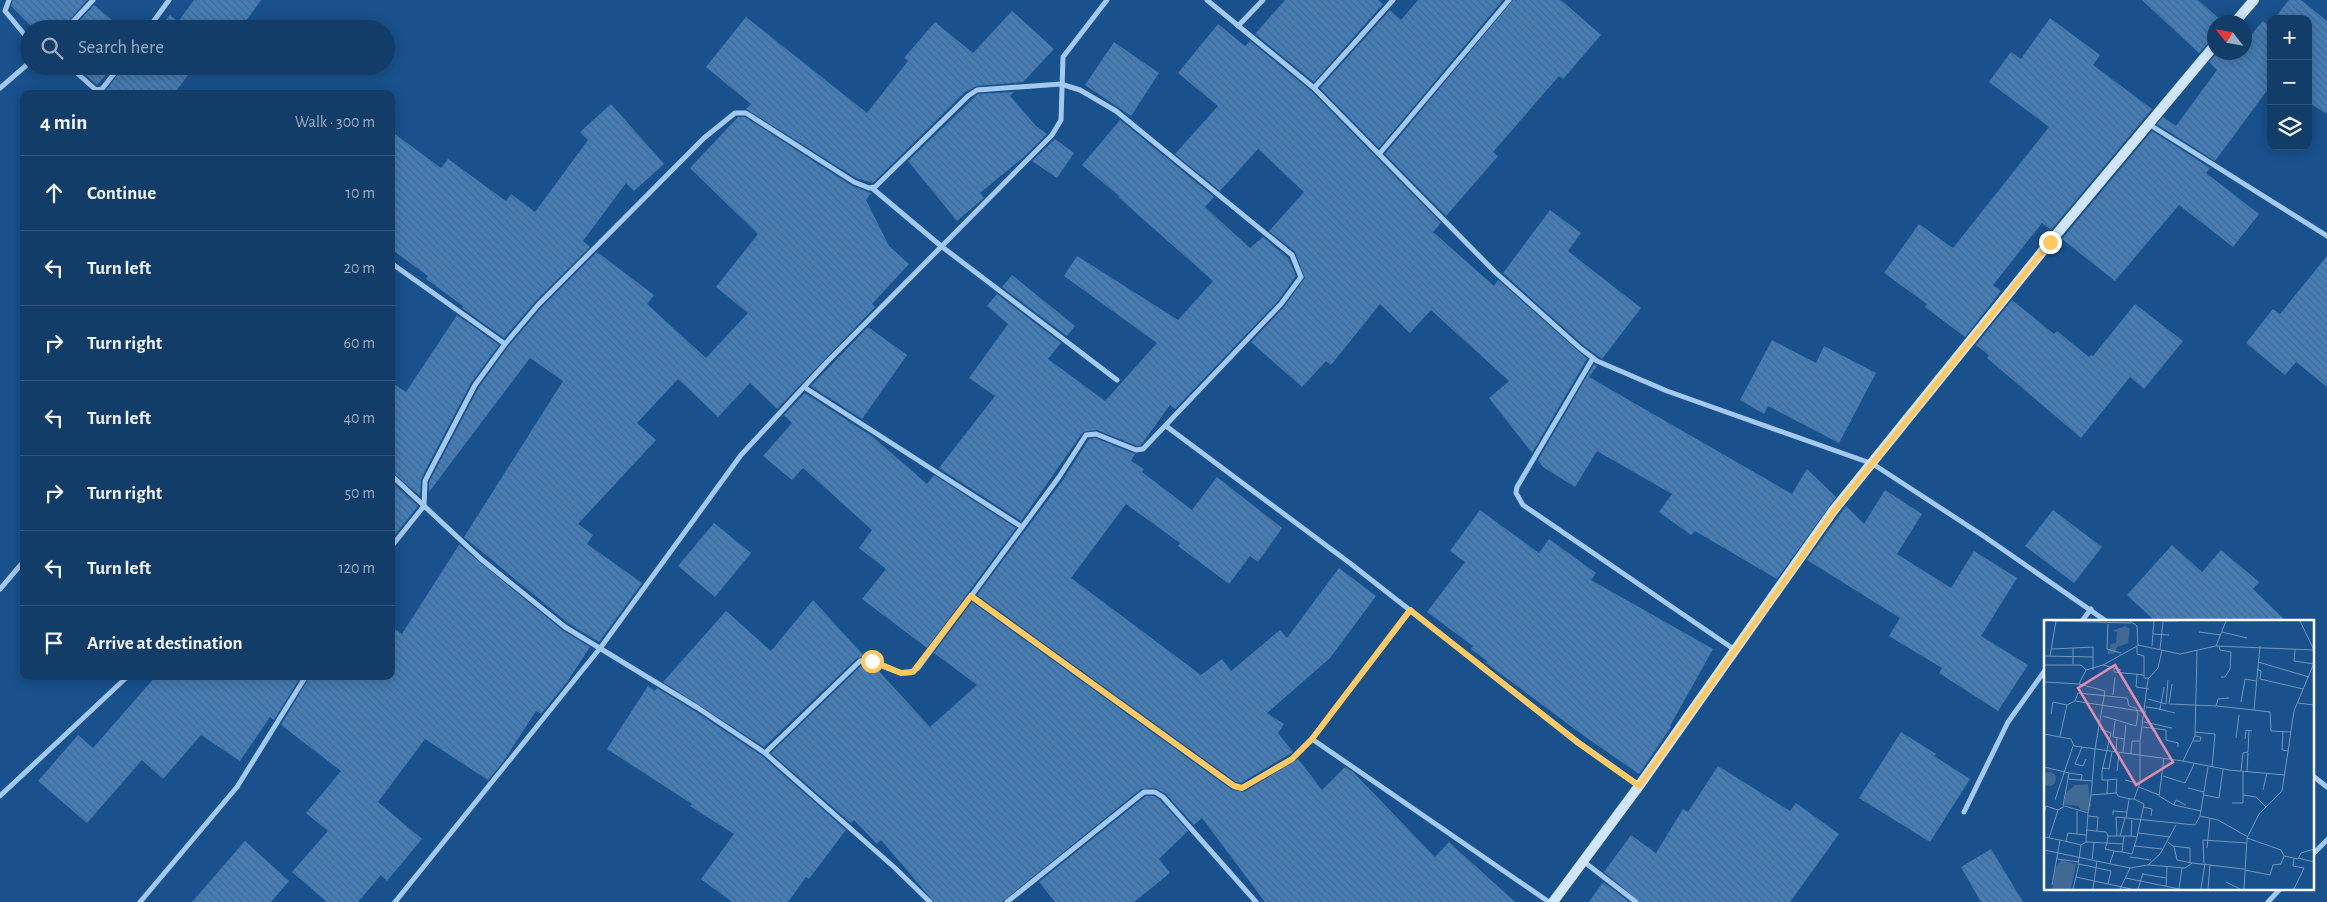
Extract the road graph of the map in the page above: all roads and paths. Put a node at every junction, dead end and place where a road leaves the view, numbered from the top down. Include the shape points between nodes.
1 (9, 0) edge
2 (94, 0) edge
3 (169, 0) edge
4 (1107, 0) edge
5 (1206, 0) edge
6 (1263, 0) edge
7 (1393, 0) edge
8 (1509, 0) edge
9 (2254, 0) edge
10 (2241, 15) edge
11 (75, 20) edge
12 (155, 20) edge
13 (1238, 26) junction
14 (20, 29) edge
15 (2207, 54) edge
16 (20, 71) edge
17 (79, 75) edge
18 (113, 75) edge
19 (1061, 84) junction
20 (0, 88) edge
21 (1314, 88) junction
22 (96, 90) edge
23 (96, 90) edge
24 (2147, 123) junction
25 (1380, 153) junction
26 (872, 188) junction
27 (2327, 236) edge
28 (941, 246) junction
29 (395, 266) edge
30 (505, 344) junction
31 (1593, 358) junction
32 (1117, 380) dead end
33 (804, 387) junction
34 (1166, 426) junction
35 (1873, 464) junction
36 (395, 479) edge
37 (424, 506) junction
38 (1022, 527) junction
39 (395, 542) edge
40 (20, 566) edge
41 (0, 589) edge
42 (971, 596) junction
43 (2091, 609) junction
44 (1410, 610) junction
45 (2083, 620) edge
46 (2105, 620) edge
47 (601, 647) junction
48 (1735, 650) junction
49 (2044, 672) edge
50 (124, 680) edge
51 (304, 680) edge
52 (1312, 739) junction
53 (765, 753) junction
54 (2314, 777) edge
55 (1639, 786) junction
56 (2327, 787) edge
57 (0, 796) edge
58 (1964, 812) dead end
59 (2327, 840) edge
60 (2314, 853) edge
61 (1583, 860) junction
62 (2279, 890) edge
63 (140, 902) edge
64 (395, 902) edge
65 (930, 902) edge
66 (1007, 902) edge
67 (1256, 902) edge
68 (1549, 902) edge
69 (1553, 902) edge
70 (1636, 902) edge
71 (2268, 902) edge

1 - 14 street via 6,12
2 - 11 street
3 - 12 street
4 - 19 street via 1063,57
5 - 13 street
6 - 13 street
7 - 21 street
8 - 25 street
9 - 10 street
13 - 21 street
15 - 24 street
16 - 20 street
17 - 22 street
18 - 23 street via 102,89
19 - 26 street via 986,88 972,92
19 - 28 street via 1060,120 1052,135
19 - 34 street via 1080,90 1116,111 1292,255 1301,277
21 - 25 street
24 - 27 street
24 - 35 street
25 - 31 street via 1495,272
26 - 28 street
26 - 30 street via 854,182 746,114 735,113 704,138 572,270
28 - 32 street
28 - 33 street
29 - 30 street
30 - 37 street via 475,384 425,481
31 - 35 street via 1667,391
31 - 48 street via 1516,493 1523,505
33 - 38 street
33 - 47 street via 741,455
34 - 38 street via 1140,450 1089,434
34 - 44 street
35 - 43 street
35 - 48 street via 1834,511
36 - 37 street
37 - 39 street
37 - 47 street via 481,559 565,627
38 - 42 street
40 - 41 street
42 - 52 street via 1239,788 1245,788 1292,759
42 - 53 street via 913,672 901,673 872,661 860,660
43 - 45 street
43 - 46 street
44 - 52 street
44 - 55 street via 1577,742
47 - 53 street
47 - 64 street
48 - 55 street
49 - 58 street via 2008,722
50 - 57 street
51 - 63 street via 237,787
52 - 68 street
53 - 65 street
54 - 56 street
55 - 61 street
59 - 60 street
61 - 69 street
61 - 70 street
62 - 71 street
66 - 67 street via 1144,792 1151,791 1163,797

